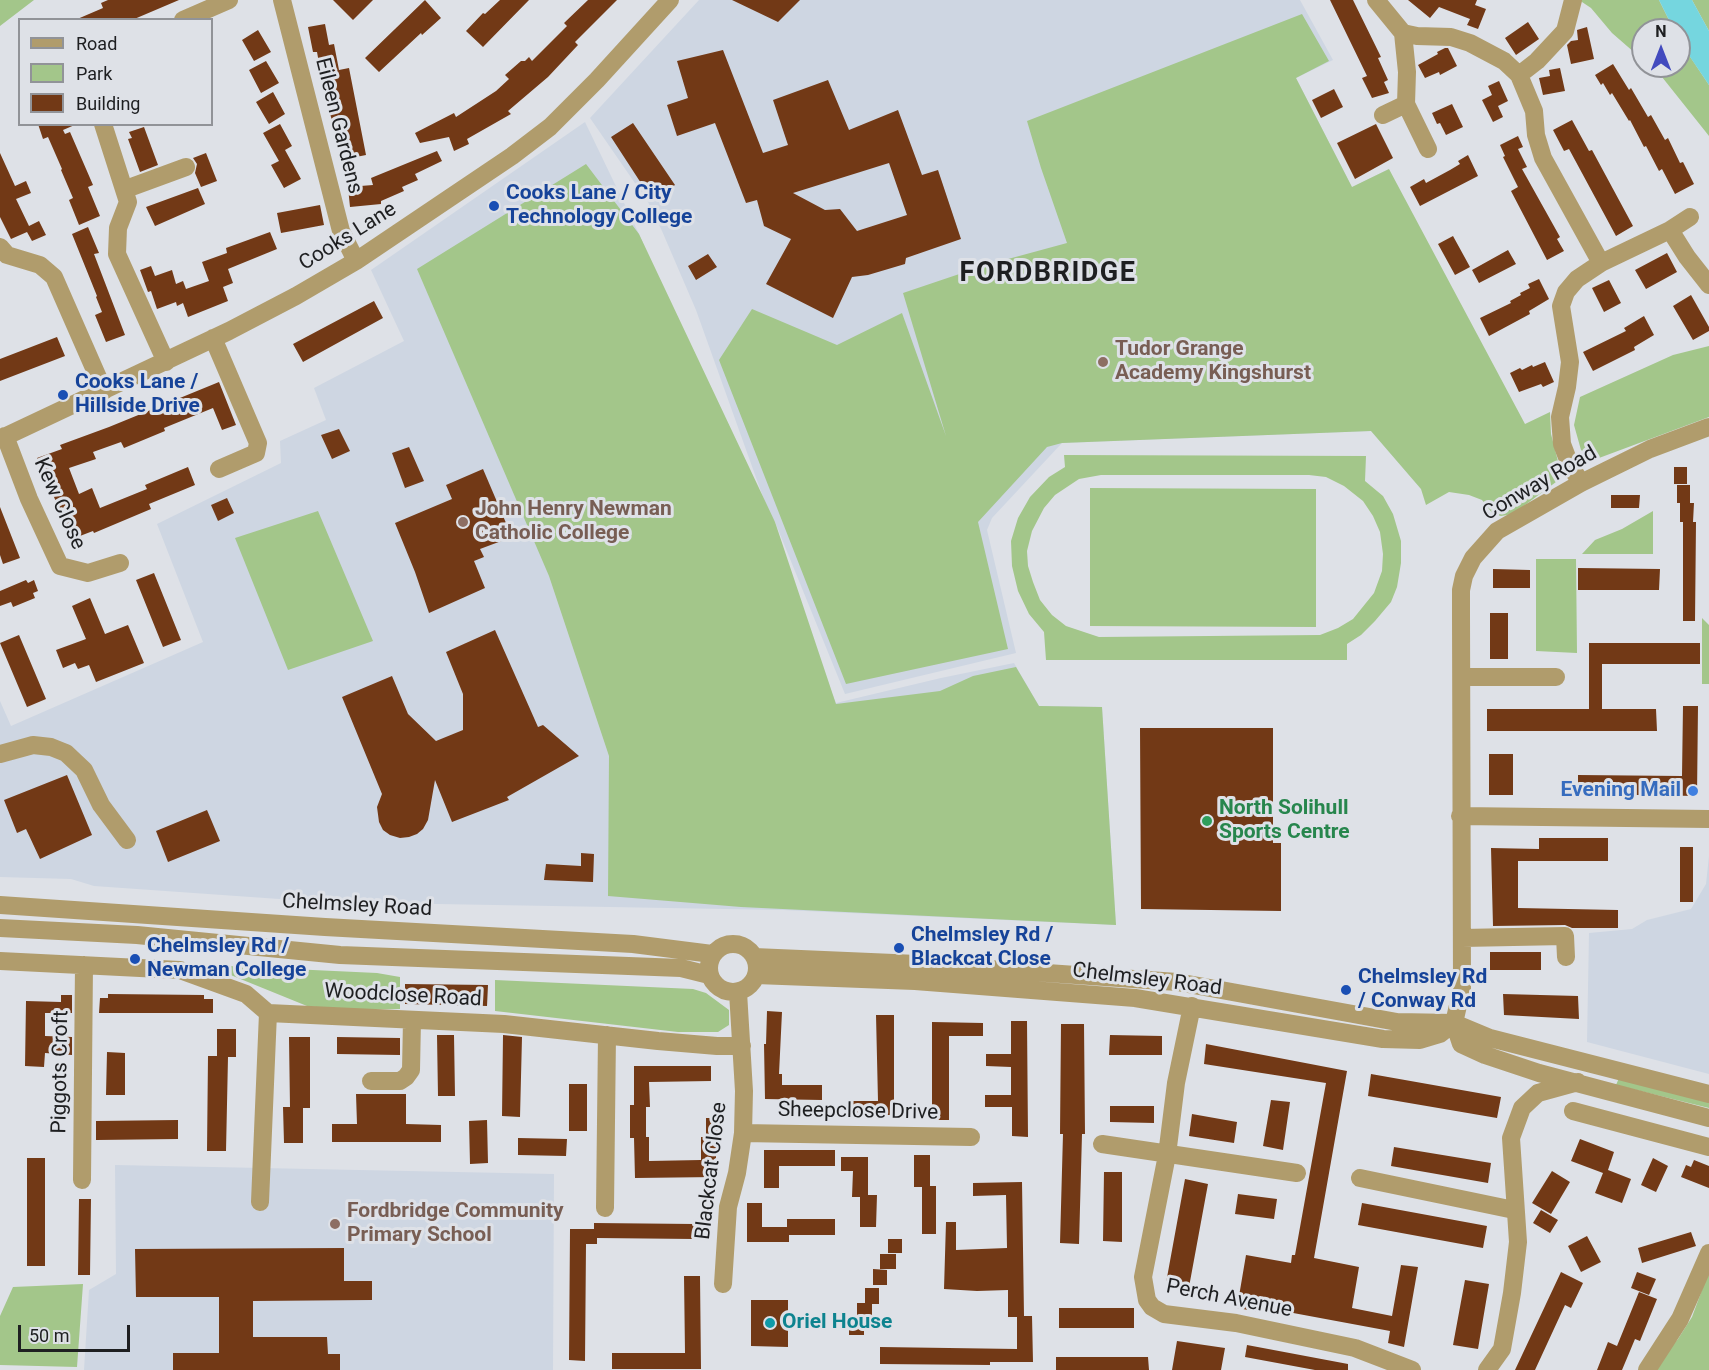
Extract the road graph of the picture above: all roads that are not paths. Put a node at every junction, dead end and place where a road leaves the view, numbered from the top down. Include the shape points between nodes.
1 (229, 0) edge
2 (282, 0) edge
3 (670, 0) edge
4 (1376, 0) edge
5 (1573, 0) edge
6 (188, 18) edge
7 (1403, 33) junction
8 (1519, 75) junction
9 (1406, 104) junction
10 (1383, 115) dead end
11 (104, 126) edge
12 (1428, 149) dead end
13 (186, 167) dead end
14 (126, 189) junction
15 (1690, 217) dead end
16 (1670, 230) junction
17 (0, 247) edge
18 (356, 261) junction
19 (1600, 263) junction
20 (1709, 285) edge
21 (213, 338) junction
22 (166, 362) junction
23 (104, 391) junction
24 (1709, 426) edge
25 (3, 438) edge
26 (219, 469) dead end
27 (1581, 483) junction
28 (120, 562) dead end
29 (1462, 677) junction
30 (1556, 677) dead end
31 (0, 754) edge
32 (1461, 816) junction
33 (1709, 819) edge
34 (127, 840) dead end
35 (0, 905) edge
36 (0, 928) edge
37 (1462, 938) junction
38 (712, 954) junction
39 (1566, 957) dead end
40 (0, 961) edge
41 (84, 965) junction
42 (755, 966) junction
43 (709, 975) junction
44 (738, 992) junction
45 (1192, 1006) junction
46 (268, 1013) junction
47 (412, 1020) junction
48 (1454, 1023) junction
49 (607, 1035) junction
50 (742, 1046) junction
51 (371, 1081) dead end
52 (1578, 1082) junction
53 (1709, 1094) edge
54 (1573, 1111) dead end
55 (1709, 1118) edge
56 (743, 1133) junction
57 (971, 1137) dead end
58 (1102, 1144) dead end
59 (1709, 1147) edge
60 (1167, 1155) junction
61 (1297, 1173) dead end
62 (1360, 1178) dead end
63 (82, 1180) dead end
64 (260, 1202) dead end
65 (605, 1208) dead end
66 (1514, 1210) junction
67 (1709, 1253) edge
68 (723, 1284) dead end
69 (1412, 1370) edge
70 (1487, 1370) edge
71 (1647, 1370) edge

1 - 6 street
2 - 18 street, Eileen Gardens via 341,231
3 - 18 street, Cooks Lane via 550,127
4 - 7 street
5 - 8 street via 1565,31 1538,61
7 - 8 street via 1451,37 1470,43 1504,61
7 - 9 street
8 - 19 street via 1534,111 1543,158
9 - 10 street
9 - 12 street
11 - 14 street
13 - 14 street
14 - 22 street via 128,202 118,228 117,254
15 - 16 street
16 - 19 street
16 - 20 street
17 - 23 street via 7,255 40,265 54,277
18 - 21 street, Cooks Lane
19 - 27 street via 1577,279 1561,306 1570,362 1560,417 1562,444
21 - 22 street, Cooks Lane
21 - 26 street via 258,443 256,453
22 - 23 street, Cooks Lane
23 - 25 street, Cooks Lane
24 - 27 street, Conway Road
25 - 28 street, Kew Close via 60,566 88,573
27 - 29 street, Conway Road via 1497,531 1473,558 1461,590
29 - 30 street
29 - 32 street, Conway Road
31 - 34 street via 33,745 66,753 84,770 101,805
32 - 33 street
32 - 37 street, Conway Road
35 - 38 street, Chelmsley Road via 633,944
36 - 43 street via 137,935 340,955 681,968
37 - 39 street via 1565,936
37 - 48 street, Conway Road via 1462,988
38 - 42 street, Chelmsley Road via 722,946 743,946
38 - 43 street
40 - 41 street
41 - 46 street via 180,970 246,994
41 - 63 street, Piggots Croft
42 - 44 street via 750,985
42 - 45 street, Chelmsley Road
42 - 48 street, Chelmsley Road via 918,964 1178,982 1396,1022
43 - 44 street via 722,990
44 - 50 street, Blackcat Close
45 - 48 street, Chelmsley Road via 1383,1039 1420,1040 1440,1034
45 - 60 street, Perch Avenue via 1176,1083
46 - 47 street, Woodclose Road
46 - 64 street
47 - 49 street, Woodclose Road via 504,1024
47 - 51 street via 411,1070 400,1081
48 - 52 street via 1461,1044 1485,1055
48 - 53 street, Chelmsley Road via 1490,1038
49 - 50 street, Woodclose Road
49 - 65 street
50 - 56 street, Blackcat Close
52 - 55 street
52 - 66 street via 1538,1093 1522,1108 1511,1138
54 - 59 street
56 - 57 street, Sheepclose Drive
56 - 68 street, Blackcat Close via 728,1208
58 - 60 street
60 - 61 street
60 - 69 street, Perch Avenue via 1143,1277 1152,1308 1164,1314 1236,1323 1355,1348
62 - 66 street
66 - 70 street via 1518,1242 1512,1293 1502,1349
67 - 71 street via 1680,1318

